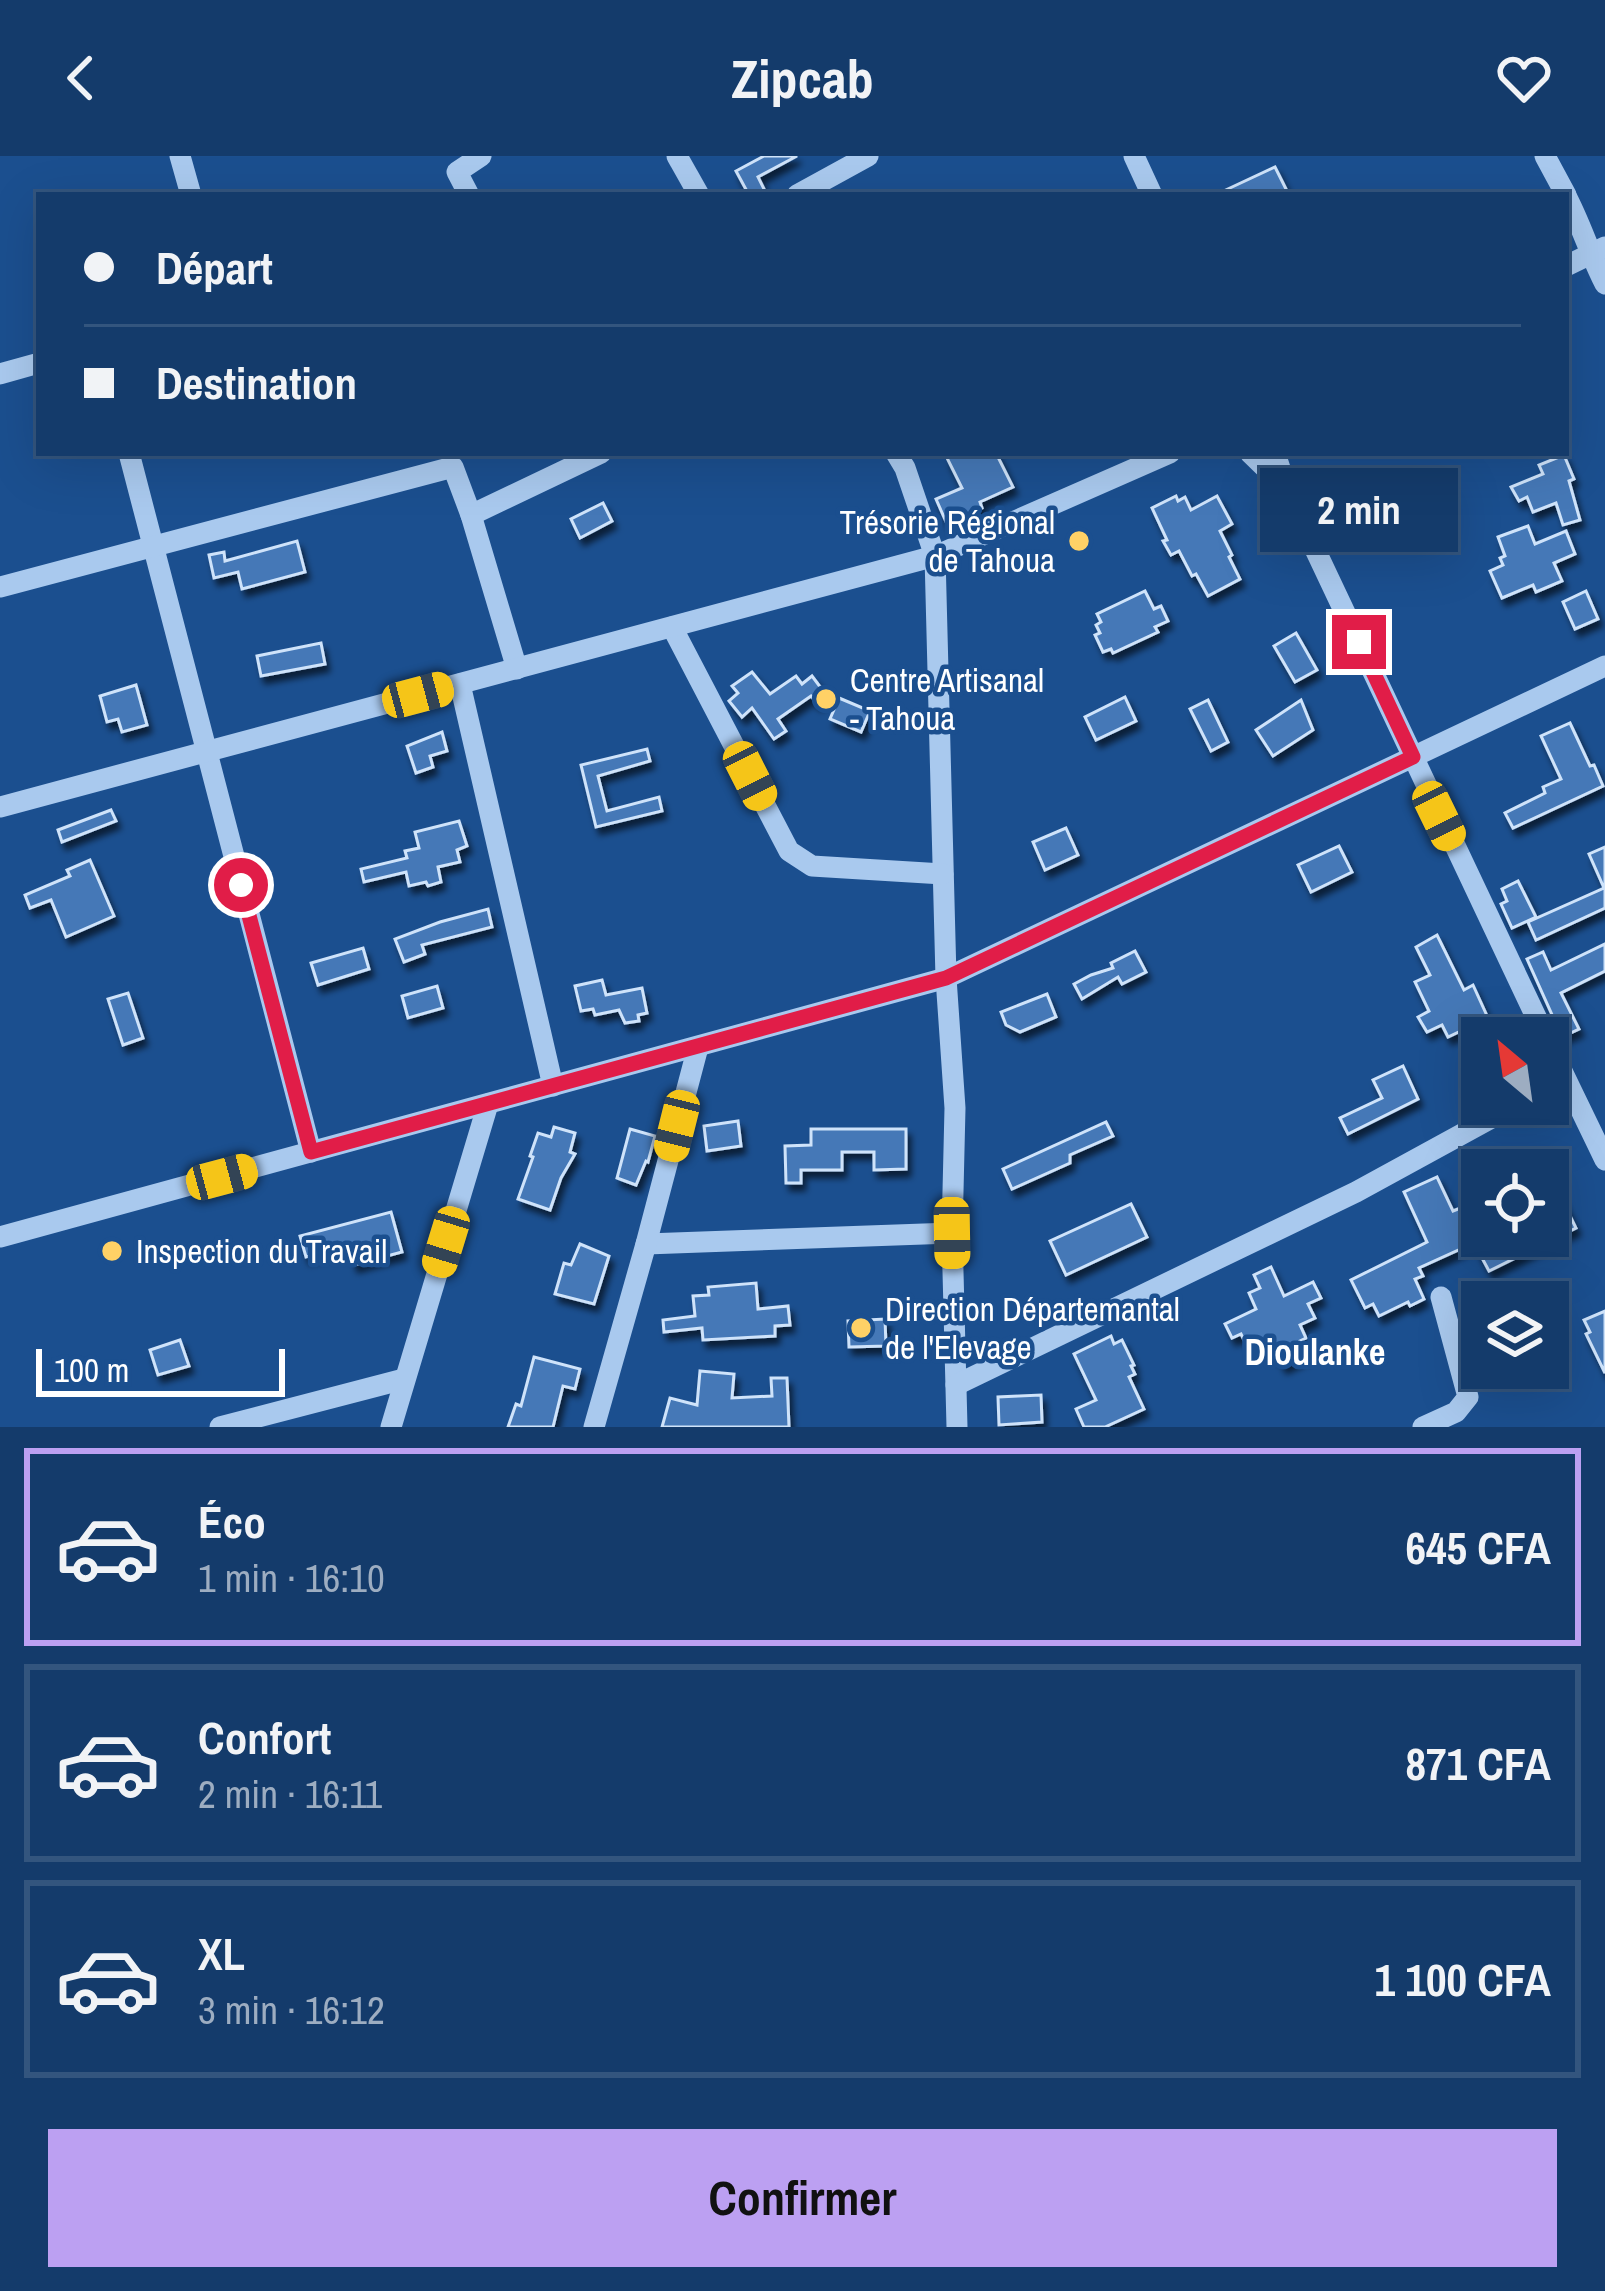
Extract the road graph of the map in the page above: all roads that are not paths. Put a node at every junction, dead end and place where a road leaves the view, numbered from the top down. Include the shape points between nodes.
1 (180, 156) edge
2 (481, 156) edge
3 (677, 156) edge
4 (868, 156) edge
5 (1134, 156) edge
6 (1545, 156) edge
7 (190, 192) edge
8 (467, 192) edge
9 (698, 192) edge
10 (802, 192) edge
11 (1151, 192) edge
12 (1564, 192) edge
13 (1569, 201) edge
14 (1597, 250) edge
15 (1569, 264) edge
16 (1605, 284) edge
17 (36, 364) edge
18 (0, 374) edge
19 (130, 456) edge
20 (595, 456) edge
21 (898, 456) edge
22 (1163, 456) edge
23 (1253, 456) edge
24 (1276, 456) edge
25 (1287, 490) junction
26 (471, 515) junction
27 (154, 548) junction
28 (934, 556) junction
29 (0, 587) edge
30 (672, 627) junction
31 (1605, 666) edge
32 (517, 668) junction
33 (460, 684) junction
34 (206, 752) junction
35 (1413, 757) junction
36 (0, 807) edge
37 (943, 874) junction
38 (946, 978) junction
39 (1536, 1017) edge
40 (698, 1047) junction
41 (553, 1086) junction
42 (1569, 1102) edge
43 (488, 1104) junction
44 (1479, 1125) edge
45 (311, 1152) junction
46 (1605, 1160) edge
47 (952, 1233) junction
48 (0, 1237) edge
49 (646, 1244) junction
50 (1441, 1298) dead end
51 (404, 1379) junction
52 (956, 1385) junction
53 (1449, 1419) edge
54 (220, 1427) edge
55 (391, 1427) edge
56 (594, 1427) edge
57 (957, 1427) edge
58 (1423, 1427) edge

1 - 7 street
2 - 8 street via 457,172
3 - 9 street
4 - 10 street
5 - 11 street
6 - 12 street
13 - 14 street
14 - 15 street
14 - 16 street
17 - 18 street
19 - 27 street
20 - 26 street
21 - 28 street
22 - 28 street
23 - 25 street
24 - 25 street
25 - 35 street
26 - 27 street via 453,467
26 - 32 street
27 - 29 street
27 - 34 street
28 - 30 street
28 - 37 street
30 - 32 street
30 - 37 street via 789,851 812,866
31 - 35 street
32 - 33 street
33 - 34 street
33 - 41 street
34 - 36 street
34 - 45 street
35 - 38 street
35 - 39 street
37 - 38 street
38 - 40 street
38 - 47 street
40 - 41 street
40 - 49 street
41 - 43 street
42 - 46 street
43 - 45 street
43 - 51 street
44 - 52 street
45 - 48 street
47 - 49 street
47 - 52 street
49 - 56 street
50 - 53 street via 1468,1397
51 - 54 street
51 - 55 street
52 - 57 street
53 - 58 street

